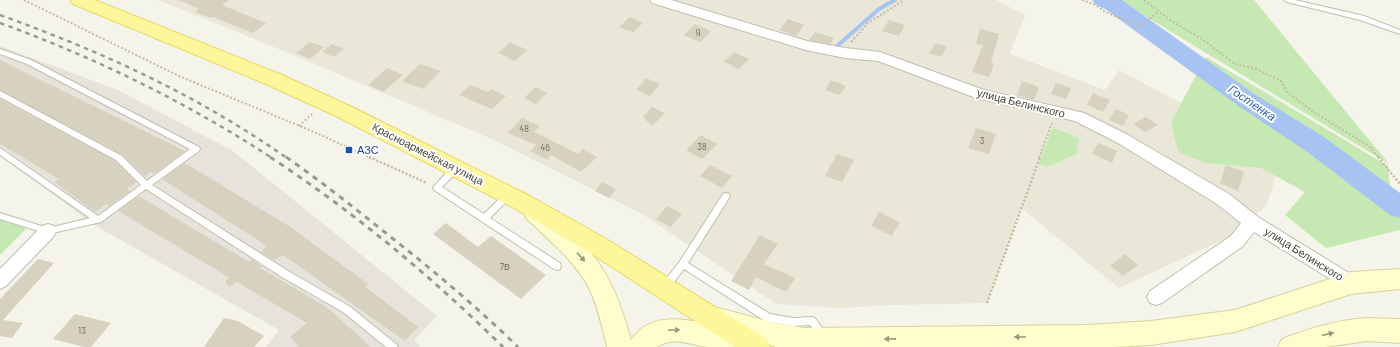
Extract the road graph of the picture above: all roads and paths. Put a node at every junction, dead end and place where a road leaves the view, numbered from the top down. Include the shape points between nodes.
1 (24, 0) edge
2 (79, 0) edge
3 (657, 0) edge
4 (904, 0) edge
5 (1082, 0) edge
6 (1144, 0) edge
7 (1287, 0) edge
8 (1159, 11) junction
9 (1400, 32) edge
10 (0, 51) edge
11 (845, 53) junction
12 (0, 94) edge
13 (1056, 111) junction
14 (0, 151) edge
15 (456, 168) junction
16 (1400, 184) edge
17 (147, 186) junction
18 (437, 188) junction
19 (726, 196) dead end
20 (515, 198) junction
21 (0, 216) edge
22 (484, 219) junction
23 (98, 220) junction
24 (1252, 222) junction
25 (48, 231) junction
26 (683, 264) junction
27 (557, 266) dead end
28 (1400, 279) edge
29 (0, 281) edge
30 (1351, 283) junction
31 (665, 287) junction
32 (1156, 297) dead end
33 (987, 304) dead end
34 (706, 314) junction
35 (1400, 331) edge
36 (1088, 337) junction
37 (826, 340) junction
38 (393, 347) edge
39 (620, 347) edge
40 (641, 347) edge
41 (757, 347) edge
42 (1043, 347) edge
43 (1291, 347) edge

1 - 18 path via 181,76 312,131
2 - 15 main road, Красноармейская улица via 275,80
3 - 11 street, улица Белинского via 806,45
4 - 11 path via 870,22 853,38
5 - 8 path via 1141,26
6 - 8 path
7 - 9 lane via 1362,18
8 - 16 path via 1235,64 1254,68 1281,81 1286,92 1369,146
10 - 17 lane via 29,62 196,149
11 - 13 street, улица Белинского via 880,57 981,94
12 - 17 lane via 119,158
13 - 24 street, улица Белинского via 1079,118 1123,139 1223,199
13 - 33 path
14 - 23 lane
15 - 18 lane
15 - 20 main road, Красноармейская улица
17 - 23 lane
17 - 38 lane via 285,274 346,308
18 - 22 lane
19 - 26 lane
20 - 22 lane
20 - 31 main road, Красноармейская улица
20 -> 39 main road via 586,263 601,288
21 - 25 lane
22 - 27 lane
23 - 25 lane
24 - 30 street, улица Белинского
24 - 32 street via 1237,241
25 - 29 street
26 - 31 lane
26 - 37 lane via 768,318 793,322 812,320
28 - 30 main road
30 - 36 main road via 1235,321 1151,333
31 - 34 main road, Красноармейская улица
34 - 37 main road via 774,335 805,340
34 - 41 main road, Красноармейская улица
43 -> 35 main road via 1318,336 1343,331
36 -> 37 main road
36 - 42 main road
40 -> 41 main road via 648,338 658,332 677,329

